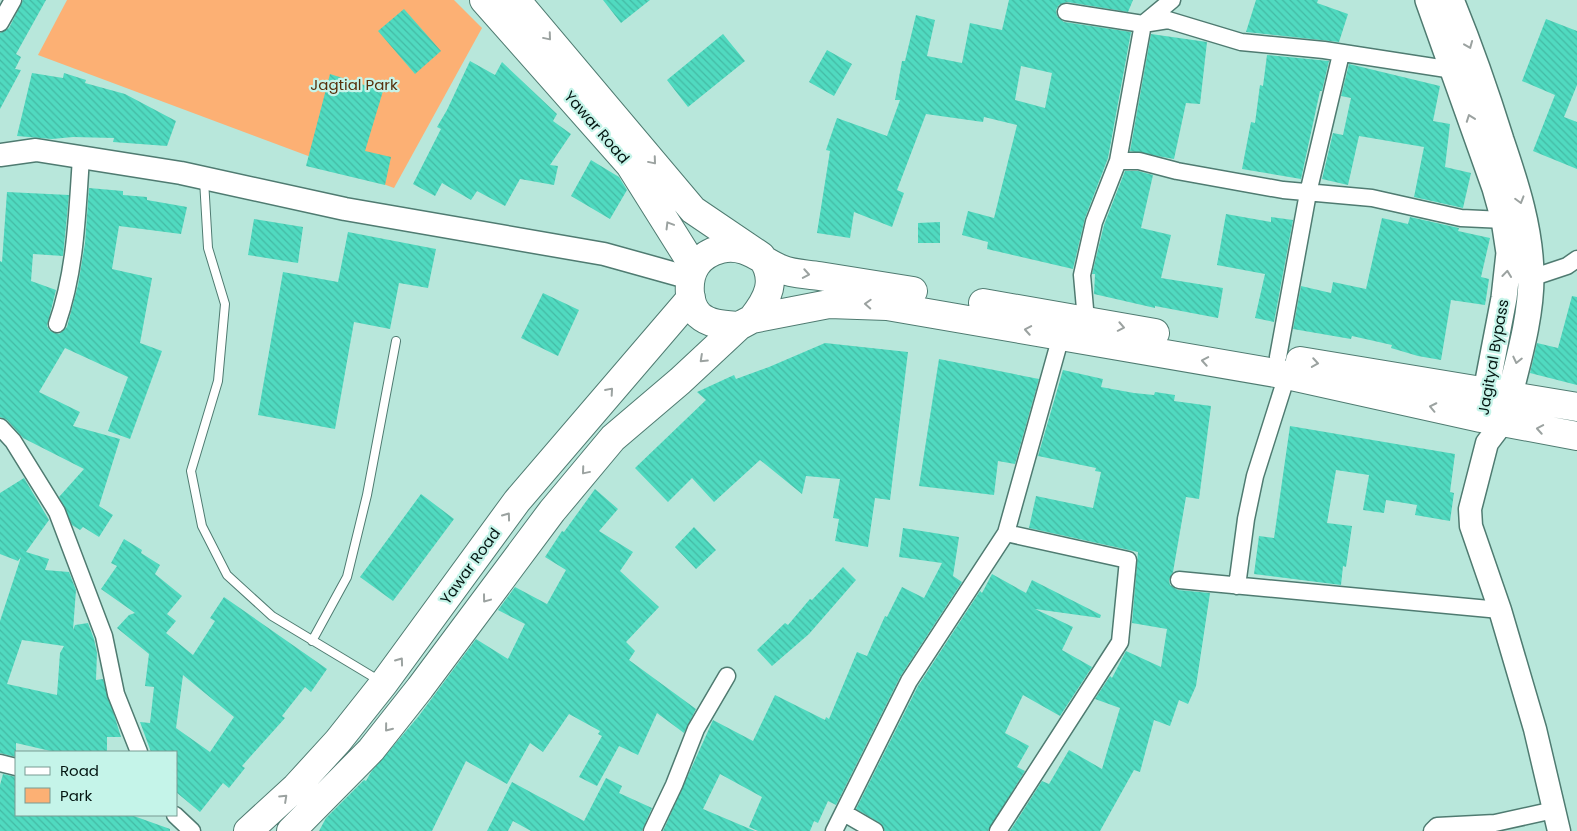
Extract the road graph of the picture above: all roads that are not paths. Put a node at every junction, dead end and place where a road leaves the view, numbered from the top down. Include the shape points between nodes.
1 (13, 0) edge
2 (484, 0) edge
3 (516, 0) edge
4 (1172, 0) edge
5 (1428, 0) edge
6 (1451, 0) edge
7 (1066, 12) dead end
8 (0, 24) edge
9 (1143, 24) junction
10 (1341, 54) junction
11 (1453, 70) junction
12 (0, 155) edge
13 (82, 158) junction
14 (1118, 161) junction
15 (204, 178) junction
16 (1308, 193) junction
17 (1504, 220) junction
18 (761, 256) junction
19 (1577, 259) edge
20 (1531, 278) junction
21 (692, 281) junction
22 (1086, 320) junction
23 (746, 322) junction
24 (57, 324) dead end
25 (1061, 336) junction
26 (396, 341) dead end
27 (1282, 366) junction
28 (1498, 393) junction
29 (1577, 407) edge
30 (0, 427) edge
31 (1490, 428) junction
32 (1577, 436) edge
33 (1006, 533) junction
34 (1179, 580) dead end
35 (1237, 586) junction
36 (1500, 610) junction
37 (312, 642) junction
38 (726, 676) dead end
39 (384, 683) junction
40 (139, 751) edge
41 (0, 763) edge
42 (15, 768) edge
43 (844, 813) junction
44 (176, 816) edge
45 (1557, 821) edge
46 (192, 831) edge
47 (248, 831) edge
48 (291, 831) edge
49 (652, 831) edge
50 (834, 831) edge
51 (875, 831) edge
52 (998, 831) edge
53 (1432, 831) edge

1 - 8 street
21 -> 2 highway, Yawar Road via 630,164
3 -> 18 highway via 693,210
4 - 9 street
5 - 11 main road, Jagityal Bypass
6 -> 20 main road, Jagityal Bypass via 1477,64 1520,203 1529,246
7 - 9 street
9 - 10 street via 1168,20 1241,42
9 - 14 street
10 - 11 street
10 - 16 street
17 -> 11 main road, Jagityal Bypass
12 - 13 main road via 36,150
13 - 15 main road
13 - 24 street via 74,258
14 - 16 street via 1140,161 1177,171
14 - 22 street via 1094,222 1082,275
15 - 21 main road via 345,209 604,254
15 - 37 lane via 208,248 225,304 218,381 191,471 202,526 227,575 272,616
16 - 17 street via 1372,198 1461,218
16 - 27 street
28 -> 17 main road, Jagityal Bypass via 1509,253
18 - 21 highway via 722,248 707,254
18 -> 22 highway via 781,269
18 - 23 highway via 768,266 769,293
19 - 20 street via 1567,266
20 -> 28 main road, Jagityal Bypass via 1524,333
21 - 23 highway via 696,311 706,320 721,325
39 -> 21 highway, Yawar Road via 518,501
22 -> 27 highway
25 -> 23 highway via 863,304 829,304
23 -> 48 highway via 613,438 552,511 371,750
27 -> 25 highway
25 - 33 street
26 - 37 lane via 367,495 347,577
27 -> 28 highway
31 -> 27 highway
27 - 35 street via 1246,519
28 - 29 highway
28 - 31 main road, Jagityal Bypass
30 - 40 street via 13,440 57,512 104,636 116,694
32 -> 31 highway
31 - 36 main road via 1470,509 1471,526
33 - 43 street via 909,681
33 - 52 street via 1128,560 1120,642
34 - 35 street
35 - 36 street
36 - 45 main road via 1535,729
37 - 39 lane
38 - 49 street via 696,729
47 -> 39 highway, Yawar Road via 302,780
41 - 42 street
43 - 50 street
43 - 51 street
44 - 46 street
45 - 53 street via 1437,826

